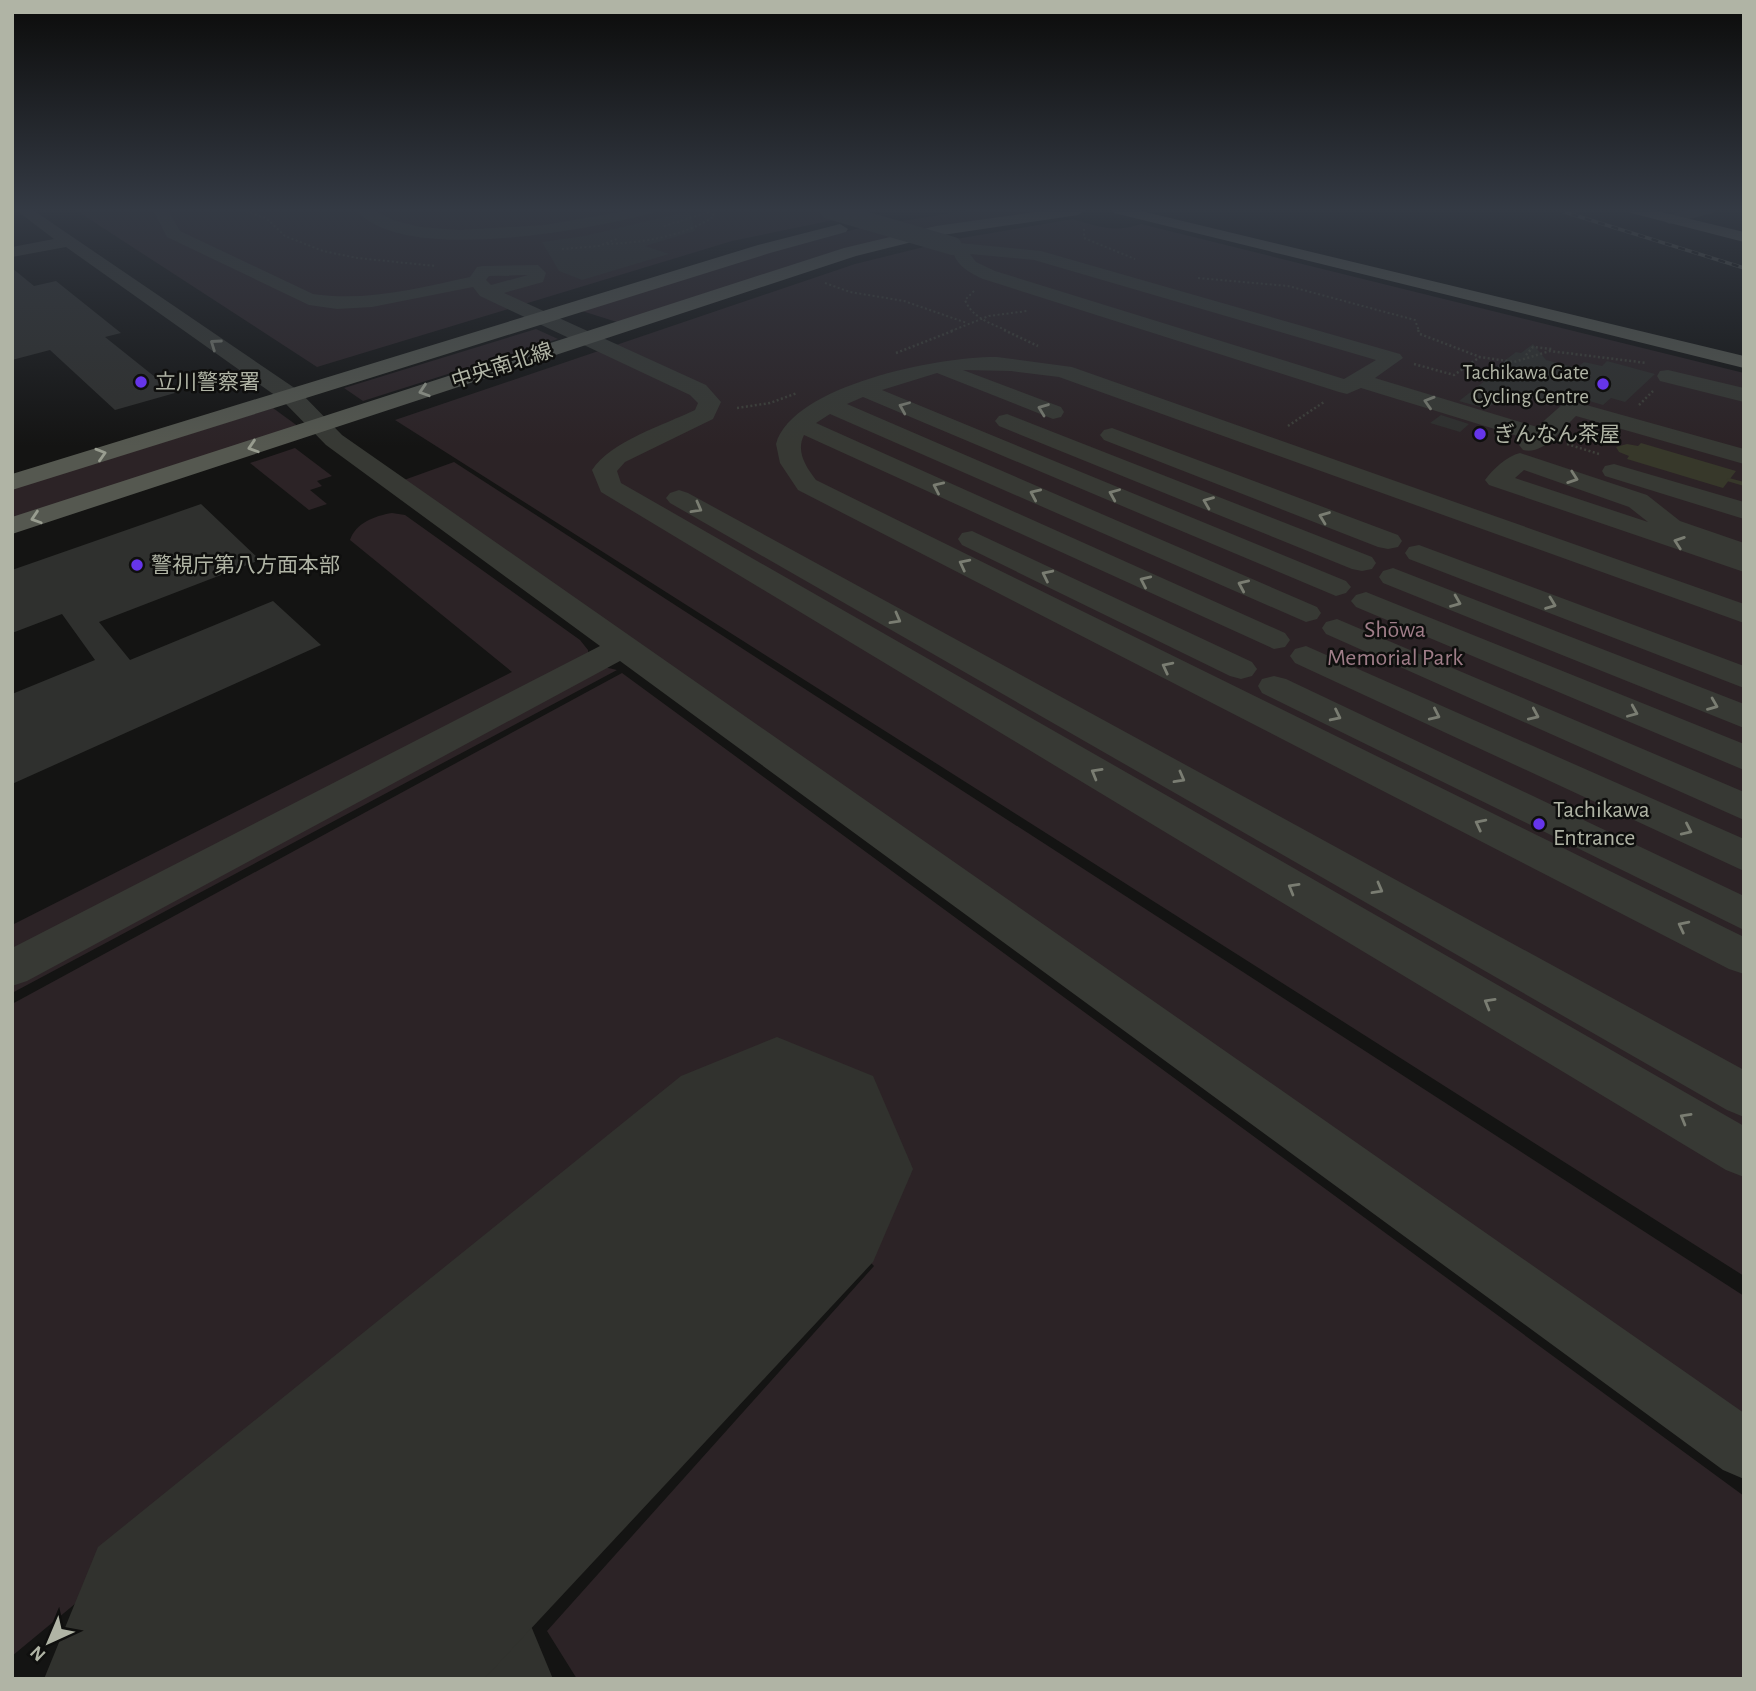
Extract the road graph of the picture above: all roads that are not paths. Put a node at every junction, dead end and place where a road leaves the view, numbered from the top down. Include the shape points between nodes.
1 (140, 289) edge
2 (168, 289) edge
3 (288, 289) edge
4 (459, 289) edge
5 (488, 289) edge
6 (640, 289) edge
7 (735, 289) edge
8 (1033, 289) edge
9 (1183, 289) edge
10 (1443, 289) edge
11 (1480, 289) edge
12 (545, 319) junction
13 (224, 326) dead end
14 (587, 338) junction
15 (1744, 355) edge
16 (1744, 362) edge
17 (988, 363) junction
18 (1660, 369) road end
19 (934, 379) junction
20 (1352, 384) junction
21 (864, 390) junction
22 (1744, 395) edge
23 (305, 396) junction
24 (829, 405) junction
25 (1536, 409) dead end
26 (986, 413) dead end
27 (1563, 417) junction
28 (1069, 419) dead end
29 (1094, 428) dead end
30 (1542, 436) junction
31 (795, 437) junction
32 (1744, 457) edge
33 (12, 482) edge
34 (1422, 512) junction
35 (1744, 512) edge
36 (1452, 523) junction
37 (12, 526) edge
38 (1388, 541) junction
39 (1744, 552) edge
40 (1419, 553) junction
41 (1362, 563) junction
42 (1744, 564) edge
43 (1393, 577) junction
44 (1336, 587) junction
45 (1366, 601) junction
46 (1306, 612) junction
47 (1744, 614) edge
48 (1337, 628) junction
49 (1274, 640) junction
50 (1744, 642) edge
51 (623, 647) junction
52 (1306, 656) junction
53 (1241, 669) junction
54 (1744, 678) edge
55 (1215, 691) junction
56 (1262, 697) junction
57 (1744, 717) edge
58 (1744, 758) edge
59 (1744, 807) edge
60 (1744, 856) edge
61 (1744, 914) edge
62 (1744, 957) edge
63 (12, 968) edge
64 (1744, 1095) edge
65 (1744, 1153) edge
66 (1744, 1449) edge

23 -> 1 street
2 - 13 street
3 - 4 street via 309,299 337,303
5 - 12 street
6 - 12 main road, 中央南北線
7 - 14 main road, 中央南北線
8 - 20 street
9 - 20 street via 1394,364
10 - 16 main road
11 - 15 main road
12 - 14 street
12 - 23 main road, 中央南北線
14 -> 23 main road, 中央南北線
14 -> 64 street via 616,342 720,388 737,408 726,420 650,456 638,466 639,475
65 -> 14 street via 610,487 604,470 616,457 705,414 710,402 698,390
17 - 19 street
17 - 34 street
17 - 34 street via 1064,372
18 - 22 street
19 - 21 street via 896,377
28 -> 19 street
30 -> 20 street
21 - 24 street
44 -> 21 street
33 -> 23 main road, 中央南北線
23 -> 37 main road, 中央南北線
23 - 51 street
24 - 31 street via 811,413
46 -> 24 street
25 - 27 street
41 -> 26 street
27 - 30 street
27 - 32 street via 1572,408
38 -> 29 street
30 - 35 street via 1531,446
49 -> 31 street
53 -> 31 street
55 -> 31 street via 807,485 793,468
34 - 36 street
34 - 38 street
36 - 40 street
36 - 47 street
36 - 50 street
38 - 41 street
42 -> 39 street via 1498,480 1520,460 1638,502 1670,527
40 - 43 street
40 -> 54 street
41 - 44 street
43 - 45 street
43 -> 57 street
44 - 46 street
45 - 48 street
45 -> 58 street
46 - 49 street
48 - 52 street
48 -> 59 street
49 - 53 street
51 - 63 street
51 - 66 street
52 - 56 street
52 -> 60 street
53 - 55 street
55 - 56 street
56 -> 61 street
62 -> 56 street

